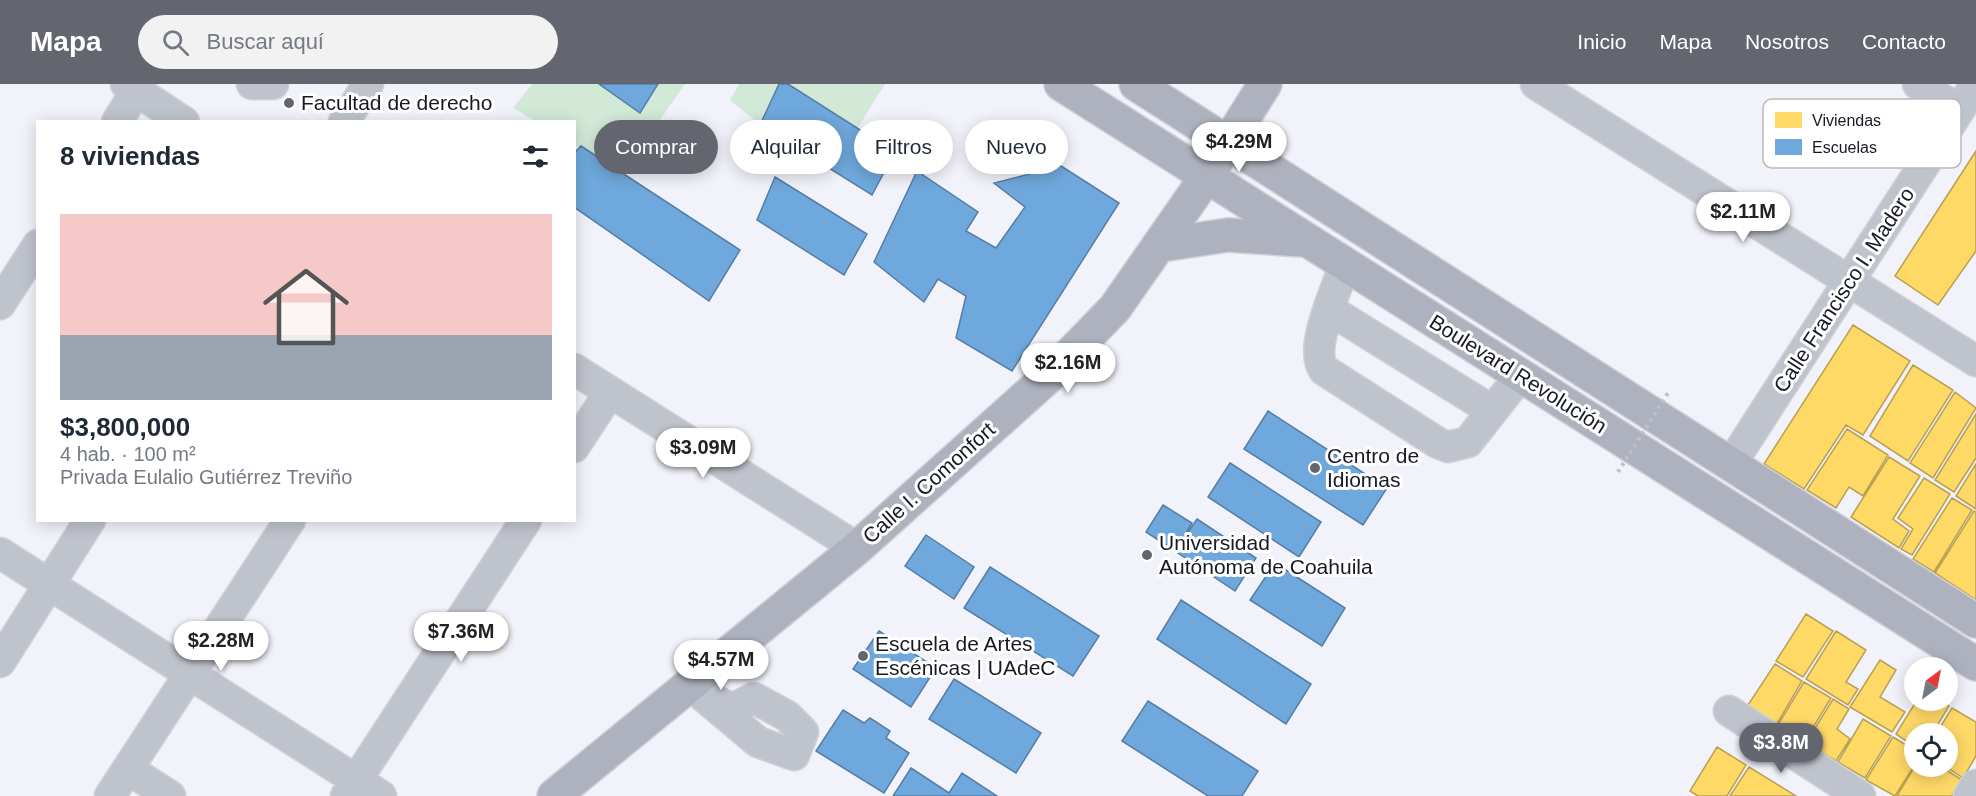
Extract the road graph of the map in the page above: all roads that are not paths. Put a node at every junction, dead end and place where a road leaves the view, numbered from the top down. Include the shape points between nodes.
1 (252, 84) edge
2 (273, 84) edge
3 (368, 84) edge
4 (1061, 84) edge
5 (1136, 84) edge
6 (1264, 84) edge
7 (1536, 84) edge
8 (1918, 84) edge
9 (1976, 84) edge
10 (131, 88) edge
11 (1942, 99) edge
12 (1961, 107) edge
13 (118, 120) edge
14 (181, 120) edge
15 (345, 120) edge
16 (1228, 142) junction
17 (1922, 168) edge
18 (1207, 176) junction
19 (1307, 240) junction
20 (1161, 245) junction
21 (36, 248) edge
22 (1345, 264) junction
23 (1850, 281) junction
24 (0, 304) edge
25 (1330, 310) junction
26 (1976, 361) edge
27 (576, 370) edge
28 (1520, 376) junction
29 (610, 392) junction
30 (1491, 410) junction
31 (576, 444) edge
32 (1731, 464) junction
33 (89, 522) edge
34 (289, 522) edge
35 (525, 522) edge
36 (857, 548) junction
37 (0, 553) edge
38 (49, 584) junction
39 (1976, 621) edge
40 (0, 662) edge
41 (1976, 664) edge
42 (190, 674) junction
43 (1728, 711) dead end
44 (128, 769) junction
45 (1976, 785) edge
46 (351, 788) edge
47 (110, 796) edge
48 (170, 796) edge
49 (381, 796) edge
50 (554, 796) edge
51 (1860, 796) edge
52 (1969, 796) edge

1 - 2 street
3 - 15 street
4 - 18 main road, Boulevard Revolución
5 - 16 main road
6 - 16 main road, Calle I. Comonfort
7 - 23 street
8 - 11 street
9 - 12 street, Calle Francisco I. Madero
10 - 13 street
10 - 14 street
16 - 18 main road, Calle I. Comonfort
16 - 32 main road
17 - 23 street, Calle Francisco I. Madero
18 - 19 main road, Boulevard Revolución
18 - 20 main road, Calle I. Comonfort
19 - 20 main road via 1228,236
19 - 22 main road, Boulevard Revolución
20 - 36 main road, Calle I. Comonfort via 1115,308 1049,376
21 - 24 street
22 - 25 street
22 - 28 main road, Boulevard Revolución
23 - 26 street
23 - 32 street, Calle Francisco I. Madero
25 - 30 street
25 - 30 street via 1318,345 1317,356 1324,370 1438,443 1448,447 1468,442
27 - 29 street
28 - 30 street
28 - 41 main road, Boulevard Revolución
29 - 31 street
29 - 36 street
32 - 39 main road
33 - 38 street
34 - 42 street
35 - 46 street
36 - 50 main road, Calle I. Comonfort
37 - 38 street
38 - 40 street
38 - 42 street
42 - 44 street
42 - 46 street
43 - 51 street
44 - 47 street
44 - 48 street
45 - 52 street
46 - 49 street

